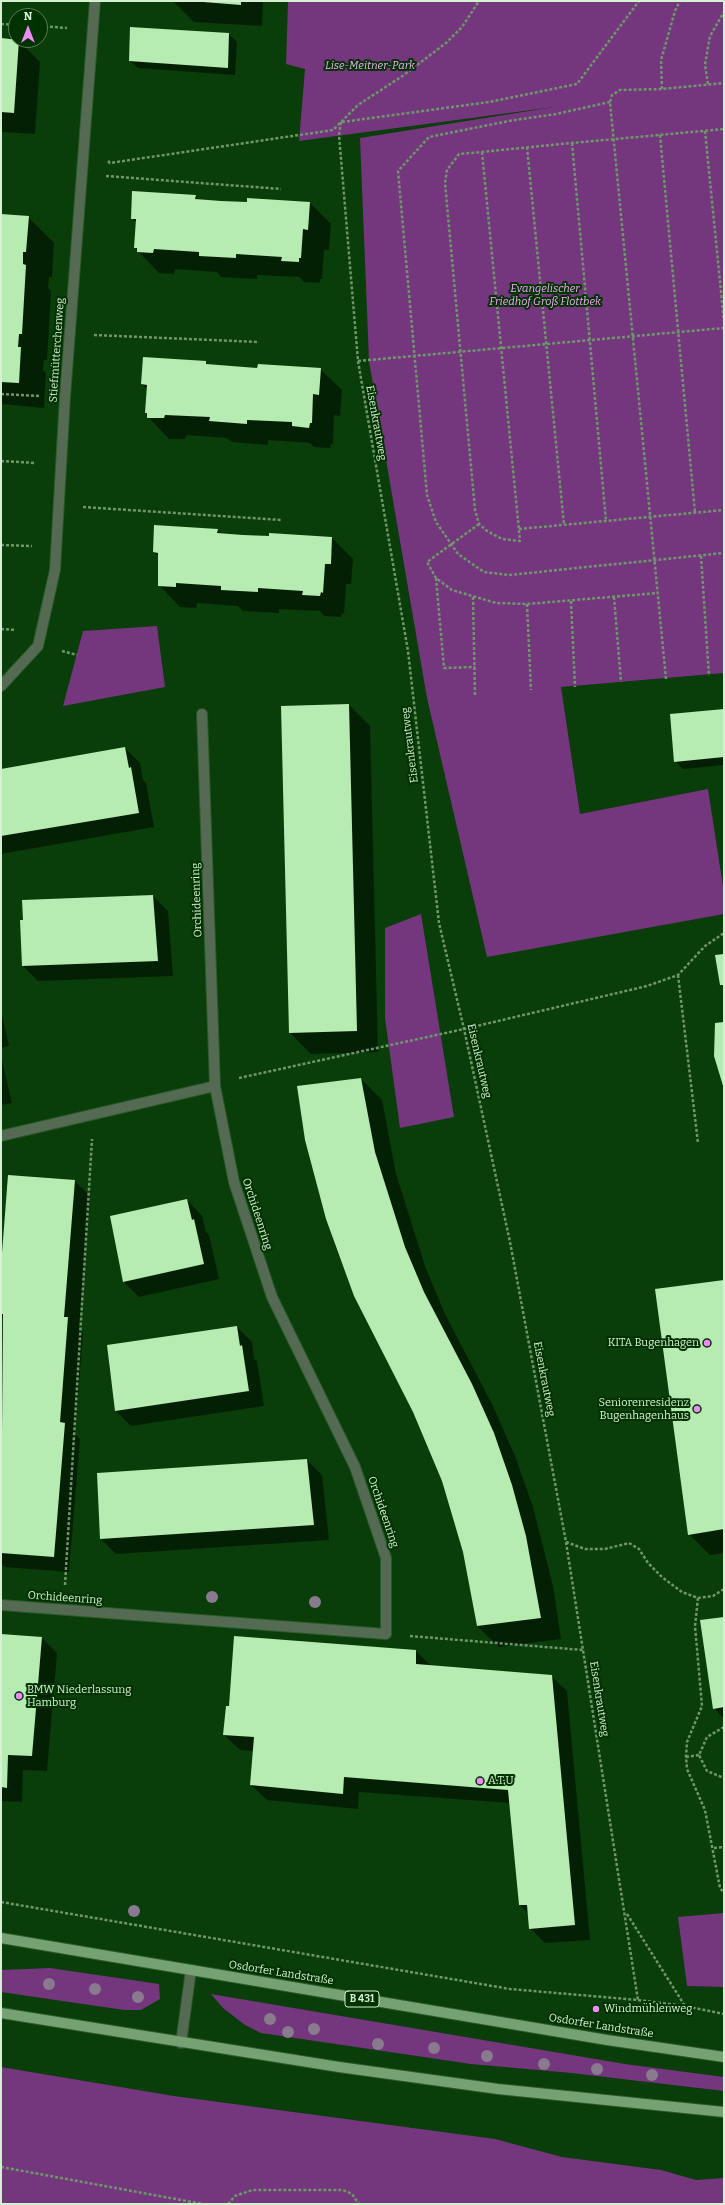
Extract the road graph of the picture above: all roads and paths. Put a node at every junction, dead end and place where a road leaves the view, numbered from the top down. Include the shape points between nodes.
1 (95, 1) edge
2 (479, 1) edge
3 (639, 1) edge
4 (680, 1) edge
5 (724, 12) edge
6 (724, 83) edge
7 (708, 84) junction
8 (662, 89) junction
9 (610, 102) junction
10 (87, 122) junction
11 (341, 122) junction
12 (724, 129) edge
13 (705, 131) junction
14 (660, 135) junction
15 (614, 140) junction
16 (572, 143) junction
17 (527, 148) junction
18 (482, 152) junction
19 (82, 174) junction
20 (281, 188) dead end
21 (724, 322) edge
22 (724, 328) edge
23 (678, 333) junction
24 (70, 334) junction
25 (633, 336) junction
26 (590, 340) junction
27 (260, 342) dead end
28 (547, 344) junction
29 (501, 348) junction
30 (460, 352) junction
31 (414, 356) junction
32 (358, 361) junction
33 (1, 394) edge
34 (65, 397) junction
35 (1, 461) edge
36 (61, 464) junction
37 (58, 505) junction
38 (724, 510) edge
39 (695, 513) junction
40 (650, 517) junction
41 (282, 520) dead end
42 (606, 521) junction
43 (480, 524) junction
44 (564, 525) junction
45 (519, 529) junction
46 (1, 544) edge
47 (451, 544) junction
48 (56, 548) junction
49 (724, 553) edge
50 (701, 556) junction
51 (655, 561) junction
52 (436, 578) junction
53 (658, 593) junction
54 (473, 597) junction
55 (614, 597) junction
56 (571, 601) junction
57 (527, 604) junction
58 (475, 667) junction
59 (709, 676) dead end
60 (666, 680) dead end
61 (621, 682) dead end
62 (1, 686) edge
63 (575, 687) dead end
64 (531, 690) dead end
65 (476, 695) dead end
66 (202, 714) dead end
67 (724, 933) edge
68 (678, 975) junction
69 (464, 1029) junction
70 (215, 1086) junction
71 (94, 1115) junction
72 (1, 1136) edge
73 (698, 1143) dead end
74 (566, 1542) junction
75 (724, 1590) edge
76 (698, 1598) junction
77 (1, 1605) edge
78 (64, 1610) junction
79 (386, 1634) junction
80 (583, 1650) junction
81 (724, 1727) edge
82 (699, 1755) junction
83 (686, 1757) junction
84 (724, 1778) edge
85 (724, 1847) edge
86 (714, 1848) junction
87 (724, 1893) edge
88 (1, 1902) edge
89 (626, 1912) junction
90 (1, 1938) edge
91 (191, 1970) junction
92 (638, 2000) junction
93 (685, 2006) junction
94 (1, 2013) edge
95 (724, 2014) edge
96 (181, 2043) junction
97 (724, 2057) edge
98 (724, 2112) edge
99 (1, 2167) edge
100 (203, 2204) edge
101 (228, 2204) edge
102 (359, 2204) edge

1 - 10 street, Stiefmütterchenweg
2 - 11 path via 462,27 446,43 358,105
3 - 11 path via 576,84 489,102
4 - 8 path via 661,60
5 - 7 path via 710,36 705,65
6 - 7 path
7 - 8 path
8 - 9 path via 620,90 612,95
9 - 15 path
9 - 31 path via 429,137 398,171
10 - 11 path via 110,163 333,130
10 - 19 street, Stiefmütterchenweg
11 - 32 path, Eisenkrautweg via 339,135
12 - 13 path
13 - 14 path
13 - 21 path
14 - 15 path
14 - 23 path
15 - 16 path
15 - 25 path
16 - 17 path
16 - 26 path
17 - 18 path
17 - 28 path
18 - 29 path
18 - 30 path via 459,154 447,170 445,183
19 - 20 path
19 - 24 street, Stiefmütterchenweg
22 - 23 path
23 - 25 path
23 - 39 path
24 - 27 path
24 - 34 street, Stiefmütterchenweg
25 - 26 path
25 - 40 path
26 - 28 path
26 - 42 path
28 - 29 path
28 - 44 path
29 - 30 path
29 - 45 path
30 - 31 path
30 - 43 path via 475,510
31 - 32 path
31 - 47 path via 427,495 436,522
32 - 69 path, Eisenkrautweg via 408,651 439,923
33 - 34 path
34 - 36 street, Stiefmütterchenweg
35 - 36 path
36 - 37 street, Stiefmütterchenweg
37 - 41 path
37 - 48 street, Stiefmütterchenweg
38 - 39 path
39 - 40 path
40 - 42 path
40 - 51 path
42 - 44 path
43 - 45 path via 487,531 502,538 520,541
43 - 47 path
44 - 45 path
46 - 48 path
47 - 51 path via 458,554 484,572 509,575
47 - 52 path via 427,562
48 - 62 street, Stiefmütterchenweg via 55,570 38,646
49 - 50 path
50 - 51 path
50 - 59 path
51 - 53 path
52 - 54 path via 452,590
52 - 58 path via 444,668
53 - 55 path
53 - 60 path
54 - 57 path via 496,603
54 - 58 path
55 - 56 path
55 - 61 path
56 - 57 path
56 - 63 path
57 - 64 path
58 - 65 path
66 - 70 street, Orchideenring
67 - 68 path via 705,946
68 - 69 path via 647,986
68 - 73 path
69 - 70 path via 239,1078
69 - 74 path, Eisenkrautweg via 510,1242
70 - 71 street
70 - 79 street, Orchideenring via 234,1182 272,1297 355,1466 386,1558
71 - 72 street
71 - 78 path
74 - 76 path via 585,1549 605,1549 629,1543 639,1549 662,1578 682,1592
74 - 80 path, Eisenkrautweg
75 - 76 path via 713,1596
76 - 83 path via 695,1626 702,1706 687,1742
77 - 78 street, Orchideenring
78 - 79 street, Orchideenring
79 - 80 path
80 - 89 path, Eisenkrautweg
81 - 82 path via 708,1737
82 - 83 path
82 - 84 path via 708,1770
83 - 86 path via 687,1769 705,1810
85 - 86 path
86 - 87 path via 720,1888
88 - 92 path via 510,1989
89 - 92 path, Eisenkrautweg
89 - 93 path
90 - 91 main road, Osdorfer Landstraße / B 431
91 - 96 street
91 - 97 main road, Osdorfer Landstraße / B 431
92 - 93 path
93 - 95 path
94 - 96 main road
96 - 98 main road via 498,2089
99 - 100 path
101 - 102 path via 235,2196 252,2190 343,2190 352,2194

